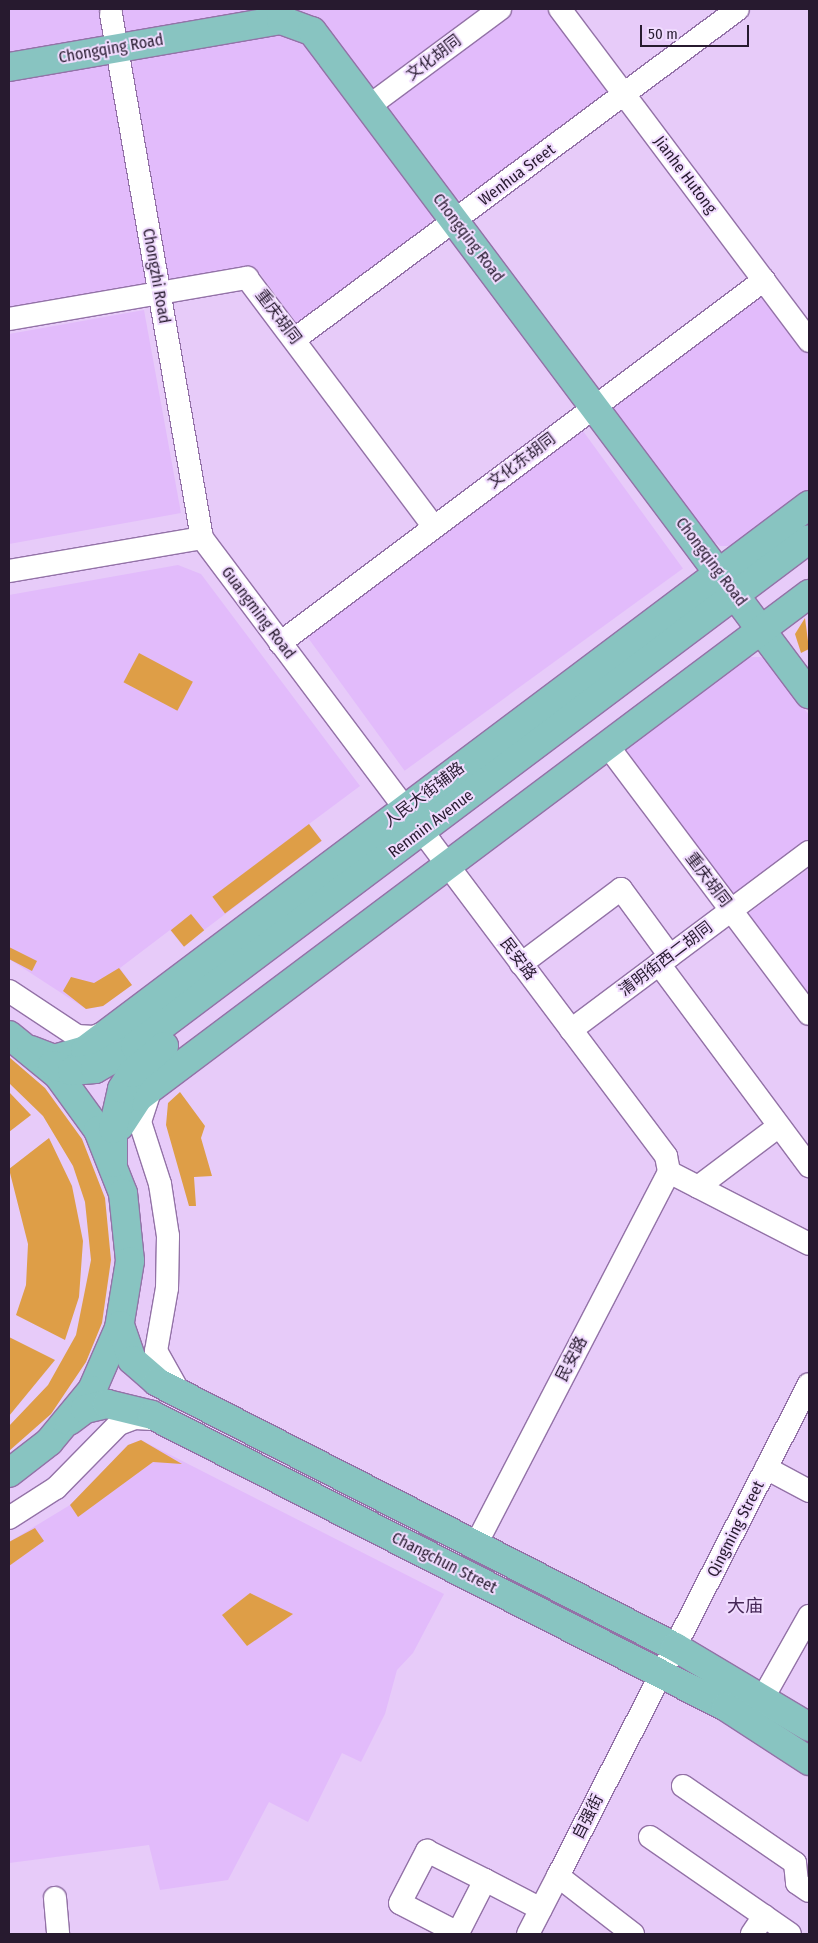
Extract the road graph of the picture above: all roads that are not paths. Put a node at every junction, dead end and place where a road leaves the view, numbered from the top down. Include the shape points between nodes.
1 (500, 9) edge
2 (560, 9) edge
3 (738, 9) edge
4 (111, 14) dead end
5 (117, 48) junction
6 (9, 66) edge
7 (625, 94) junction
8 (369, 106) junction
9 (455, 222) junction
10 (764, 280) junction
11 (159, 292) junction
12 (9, 319) edge
13 (294, 339) junction
14 (809, 341) edge
15 (594, 407) junction
16 (809, 505) edge
17 (434, 527) junction
18 (202, 538) junction
19 (809, 539) edge
20 (809, 561) edge
21 (9, 571) edge
22 (719, 573) junction
23 (809, 594) edge
24 (747, 611) junction
25 (280, 643) junction
26 (809, 694) edge
27 (607, 745) junction
28 (405, 810) junction
29 (433, 848) junction
30 (809, 852) edge
31 (731, 910) junction
32 (664, 960) junction
33 (521, 964) junction
34 (9, 991) edge
35 (809, 1014) edge
36 (118, 1026) junction
37 (571, 1030) junction
38 (9, 1035) edge
39 (36, 1055) junction
40 (158, 1082) junction
41 (779, 1126) junction
42 (809, 1166) edge
43 (115, 1167) junction
44 (668, 1172) junction
45 (698, 1187) junction
46 (809, 1244) edge
47 (120, 1325) junction
48 (809, 1384) edge
49 (183, 1396) junction
50 (69, 1421) junction
51 (167, 1422) junction
52 (766, 1468) junction
53 (9, 1473) edge
54 (809, 1491) edge
55 (9, 1518) edge
56 (476, 1546) junction
57 (809, 1616) edge
58 (676, 1647) junction
59 (662, 1674) junction
60 (764, 1696) junction
61 (809, 1727) edge
62 (809, 1761) edge
63 (683, 1786) dead end
64 (650, 1837) dead end
65 (558, 1876) junction
66 (485, 1880) dead end
67 (809, 1891) edge
68 (54, 1898) dead end
69 (541, 1909) junction
70 (758, 1925) edge
71 (58, 1934) edge
72 (528, 1934) edge
73 (633, 1934) edge
74 (790, 1934) edge

1 - 8 street, 文化胡同
2 - 7 street, Jianhe Hutong
3 - 7 street, Wenhua Sreet
4 - 5 street, Chongzhi Road
5 - 6 main road, Chongqing Road
5 - 8 main road, Chongqing Road via 292,21 312,31
5 - 11 street, Chongzhi Road
7 - 9 street, Wenhua Sreet
7 - 10 street, Jianhe Hutong
8 - 9 main road, Chongqing Road
9 - 13 street, Wenhua Sreet
9 - 15 main road, Chongqing Road
10 - 14 street, Jianhe Hutong
10 - 15 street, 文化东胡同
11 - 12 street, 重庆胡同
11 - 13 street, 重庆胡同 via 247,278
11 - 18 street, Chongzhi Road
13 - 17 street, 重庆胡同
15 - 17 street, 文化东胡同
15 - 22 main road, Chongqing Road
16 - 22 main road, 人民大街辅路
17 - 25 street, 文化东胡同
18 - 21 street
18 - 25 street, Guangming Road
19 - 24 main road, Renmin Avenue
20 - 24 main road, Renmin Avenue
22 - 24 main road, Chongqing Road
22 - 28 main road, 人民大街辅路
23 - 24 main road
24 - 26 main road, Chongqing Road
24 - 27 main road
24 - 29 main road, Renmin Avenue
25 - 28 street, Guangming Road
27 - 29 main road
27 - 31 street, 重庆胡同
28 - 29 street, Guangming Road
28 - 36 main road, 人民大街辅路
29 - 33 street, 民安路
29 - 39 main road, Renmin Avenue via 117,1058 83,1071
29 - 40 main road
29 - 43 main road, Renmin Avenue via 140,1065 119,1098
30 - 31 street, 清明街西二胡同
31 - 32 street, 清明街西二胡同
31 - 35 street, 重庆胡同
32 - 33 street via 621,889
32 - 37 street, 清明街西二胡同
32 - 41 street
33 - 37 street, 民安路
34 - 36 street via 77,1036 94,1037
36 - 39 main road, 人民大街辅路 via 75,1056 54,1059
37 - 44 street, 民安路 via 666,1156
38 - 39 main road
39 - 43 main road via 86,1110
40 - 43 main road via 124,1116 119,1128
40 - 49 street via 143,1103 140,1122 160,1184 168,1236 167,1288 156,1351 164,1373
41 - 42 street
41 - 45 street
43 - 47 main road via 130,1238 128,1284
44 - 45 street
44 - 56 street, 民安路
45 - 46 street
47 - 49 main road, Changchun Street via 124,1346 140,1370
47 - 50 main road via 103,1370
48 - 52 street, Qingming Street
49 - 56 main road, Changchun Street
50 - 51 main road, Changchun Street via 85,1409 107,1404 130,1406
50 - 53 main road
51 - 55 street via 126,1420 56,1488
51 - 59 main road, Changchun Street
52 - 54 street
52 - 58 street, Qingming Street
56 - 58 main road, Changchun Street
57 - 60 street
58 - 59 street, Qingming Street
58 - 60 main road, Changchun Street
59 - 62 main road, Changchun Street via 726,1707
59 - 65 street, 自强街
60 - 61 main road, Changchun Street
63 - 67 street via 795,1863 797,1882
64 - 70 street
65 - 69 street, 自强街
65 - 73 street
66 - 69 street
68 - 71 street
69 - 72 street, 自强街
70 - 74 street

